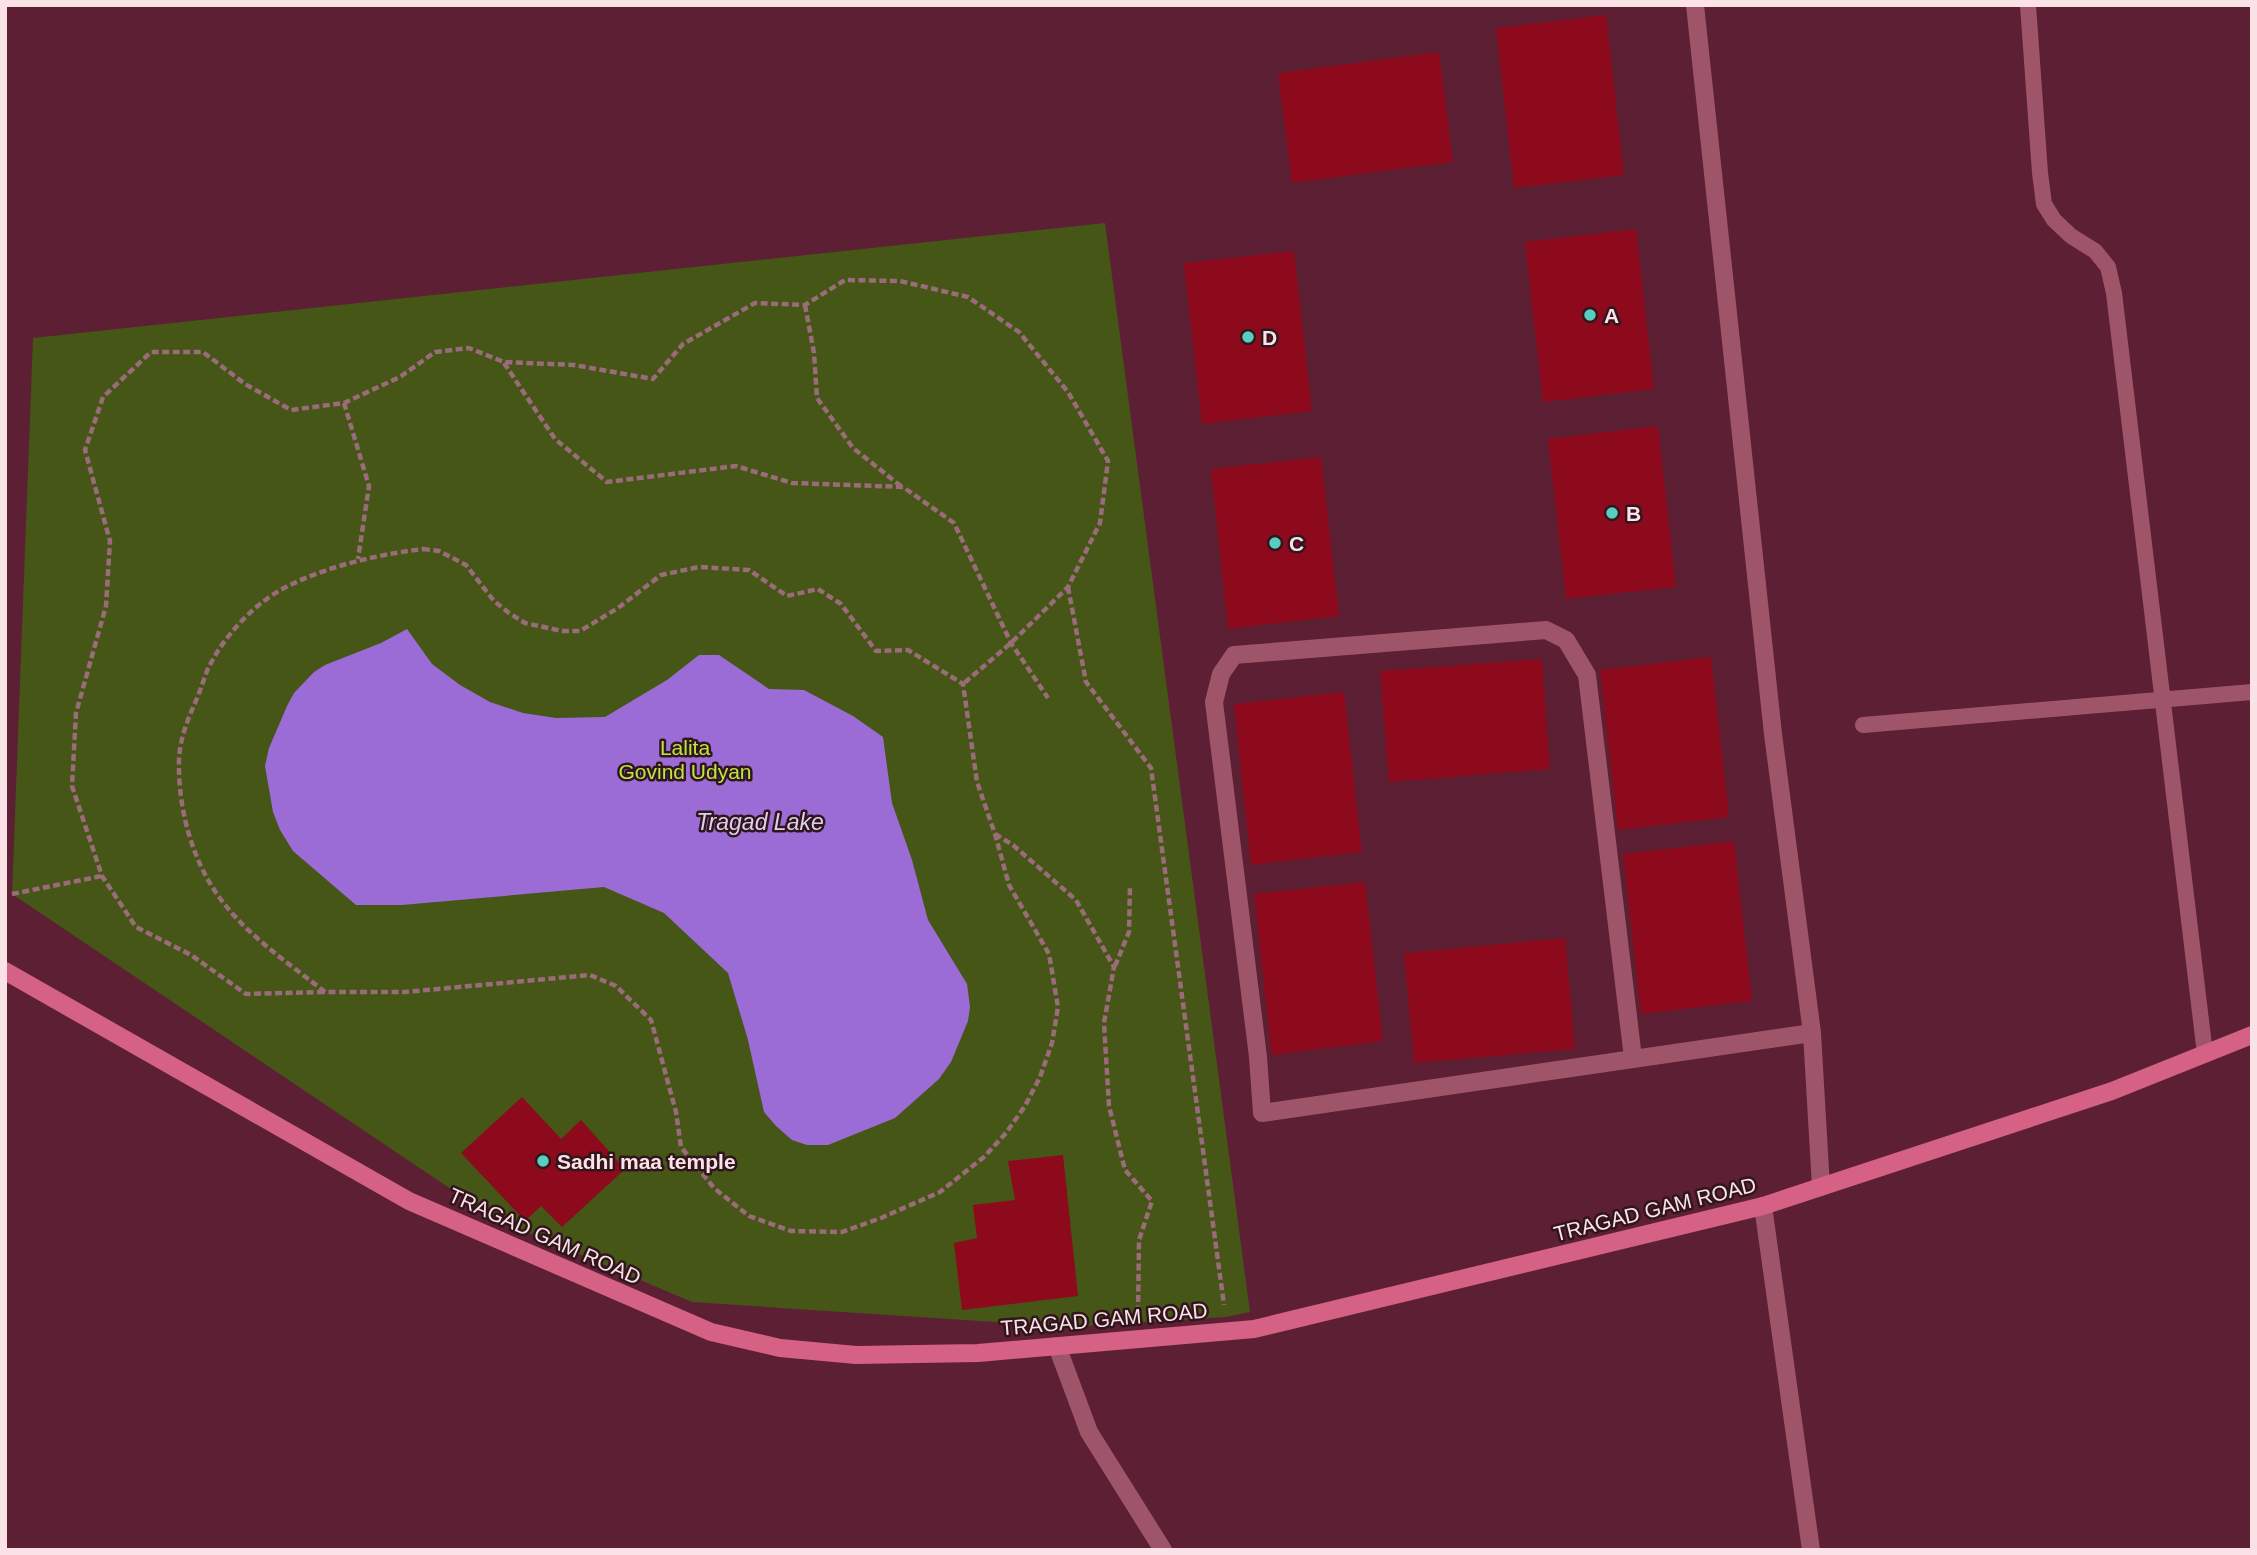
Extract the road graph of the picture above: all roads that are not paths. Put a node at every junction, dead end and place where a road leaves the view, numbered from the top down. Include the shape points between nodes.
1 (1695, 5) edge
2 (2028, 5) edge
3 (2252, 692) edge
4 (2162, 701) junction
5 (1863, 725) dead end
6 (5, 971) edge
7 (1812, 1033) junction
8 (2252, 1035) edge
9 (2205, 1054) junction
10 (1633, 1058) junction
11 (1821, 1186) junction
12 (1763, 1206) junction
13 (1057, 1346) junction
14 (1163, 1550) edge
15 (1811, 1550) edge

1 - 7 street via 1773,734
2 - 4 lane via 2044,204 2054,220 2095,251 2108,267 2114,293
3 - 4 lane
4 - 5 lane
4 - 9 lane
6 - 13 street, TRAGAD GAM ROAD via 409,1201 711,1332 780,1348 856,1355
7 - 10 street
7 - 11 street
8 - 9 street, TRAGAD GAM ROAD
9 - 11 street, TRAGAD GAM ROAD via 2112,1091
10 - 10 street via 1262,1113 1214,702 1221,674 1234,655 1546,630 1566,640 1587,674
11 - 12 street, TRAGAD GAM ROAD
12 - 13 street, TRAGAD GAM ROAD via 1254,1329
12 - 15 street
13 - 14 street via 1089,1432

